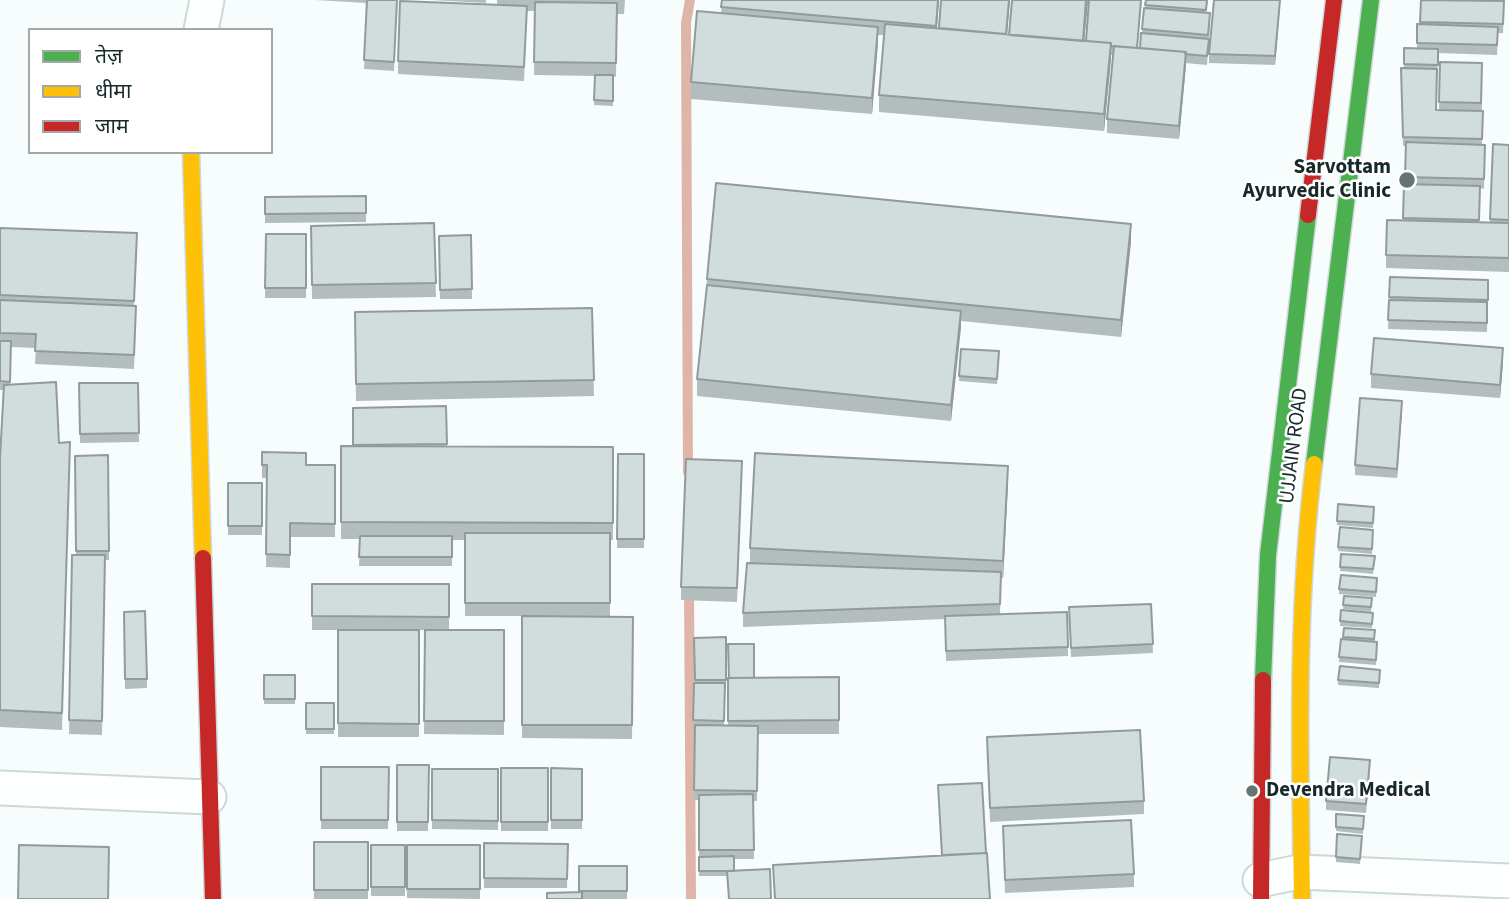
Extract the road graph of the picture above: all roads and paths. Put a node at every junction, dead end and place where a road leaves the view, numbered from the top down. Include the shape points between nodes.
1 (207, 0) edge
2 (1334, 0) edge
3 (1371, 0) edge
4 (201, 28) edge
5 (191, 154) edge
6 (0, 788) edge
7 (209, 797) junction
8 (1509, 881) edge
9 (1300, 886) edge
10 (1260, 890) edge
11 (213, 899) edge

1 - 4 street
2 - 10 main road, UJJAIN ROAD via 1268,555
3 - 9 main road, UJJAIN ROAD via 1303,549
5 - 7 main road
6 - 7 street
7 - 11 main road
8 - 9 street
9 - 10 street

